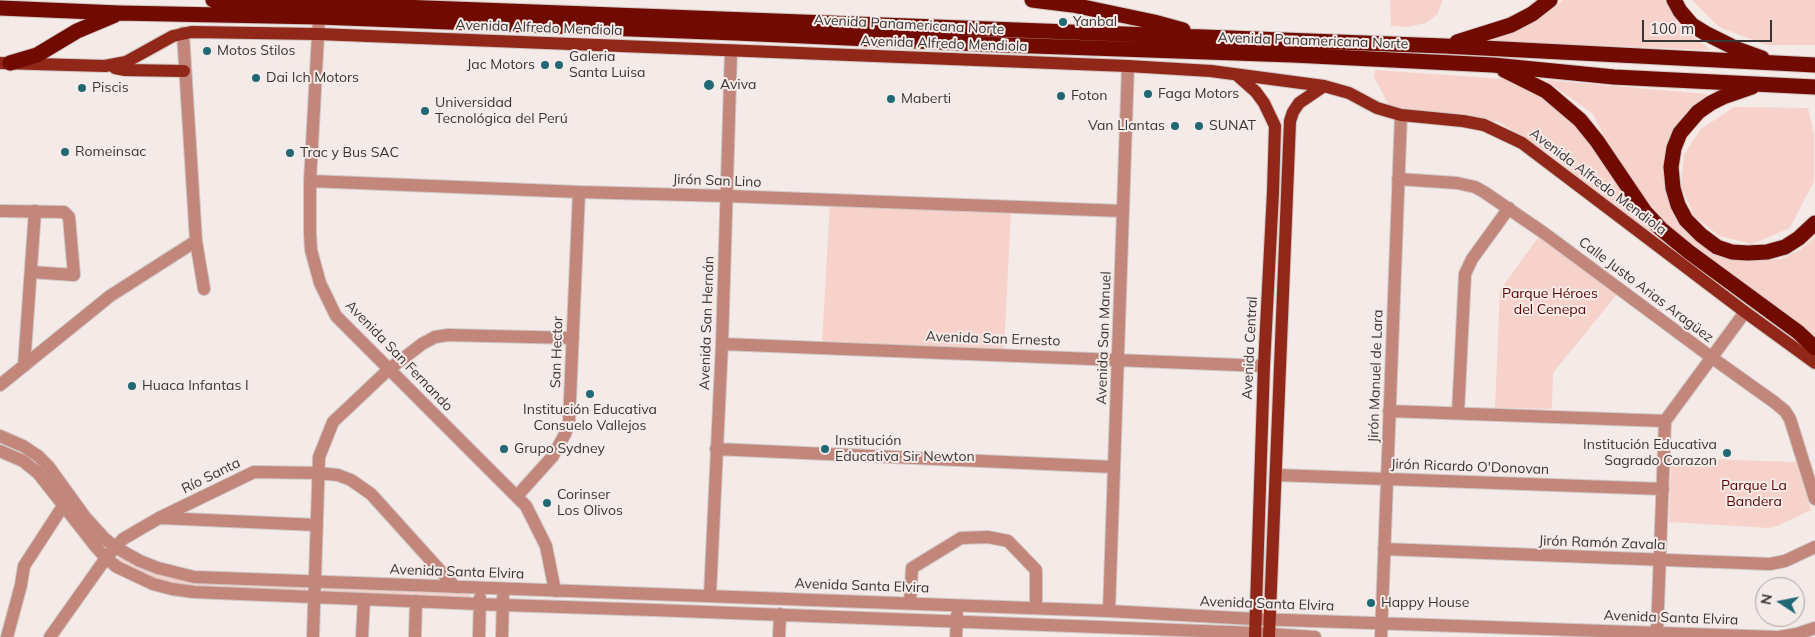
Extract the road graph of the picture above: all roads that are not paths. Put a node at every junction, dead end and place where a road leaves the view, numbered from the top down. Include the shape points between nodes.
1 (213, 0) edge
2 (1028, 0) edge
3 (1032, 0) edge
4 (1550, 0) edge
5 (1674, 0) edge
6 (0, 8) edge
7 (119, 13) junction
8 (318, 18) junction
9 (183, 34) junction
10 (318, 34) junction
11 (1209, 37) junction
12 (1444, 46) junction
13 (731, 51) junction
14 (5, 63) edge
15 (1778, 63) junction
16 (1493, 65) junction
17 (1815, 65) edge
18 (105, 66) junction
19 (1128, 66) junction
20 (184, 71) junction
21 (1237, 75) junction
22 (1760, 84) junction
23 (1324, 86) junction
24 (1815, 87) edge
25 (1401, 115) junction
26 (1398, 179) junction
27 (310, 180) junction
28 (579, 192) junction
29 (1280, 193) junction
30 (727, 196) junction
31 (1509, 208) junction
32 (0, 211) edge
33 (35, 211) junction
34 (1123, 211) junction
35 (1815, 223) edge
36 (196, 241) junction
37 (31, 272) junction
38 (204, 289) dead end
39 (1745, 312) junction
40 (573, 338) junction
41 (722, 344) junction
42 (1814, 357) edge
43 (1712, 358) junction
44 (1118, 359) junction
45 (24, 366) junction
46 (1264, 366) junction
47 (388, 370) junction
48 (0, 385) edge
49 (1389, 411) junction
50 (1458, 413) junction
51 (1665, 421) junction
52 (0, 436) edge
53 (716, 449) junction
54 (0, 450) edge
55 (1114, 467) junction
56 (318, 473) junction
57 (1276, 475) junction
58 (1387, 479) junction
59 (1663, 489) junction
60 (517, 496) junction
61 (1815, 499) edge
62 (63, 506) junction
63 (159, 518) junction
64 (316, 525) junction
65 (115, 547) junction
66 (1815, 547) edge
67 (1384, 549) junction
68 (106, 558) junction
69 (1660, 560) junction
70 (315, 581) junction
71 (455, 587) junction
72 (480, 588) junction
73 (503, 589) junction
74 (555, 591) junction
75 (710, 595) junction
76 (738, 596) junction
77 (314, 597) junction
78 (364, 599) junction
79 (416, 601) junction
80 (910, 603) junction
81 (480, 604) junction
82 (957, 605) junction
83 (503, 606) junction
84 (1036, 608) junction
85 (1109, 611) junction
86 (737, 613) junction
87 (780, 614) junction
88 (1255, 619) junction
89 (1270, 620) junction
90 (957, 621) junction
91 (1382, 623) junction
92 (1815, 628) edge
93 (1658, 632) junction
94 (1255, 635) edge
95 (1269, 636) edge
96 (7, 637) edge
97 (50, 637) edge
98 (313, 637) edge
99 (362, 637) edge
100 (415, 637) edge
101 (479, 637) edge
102 (502, 637) edge
103 (780, 637) edge
104 (956, 637) edge
105 (1315, 637) edge
106 (1381, 637) edge
107 (1778, 637) edge

1 - 11 highway, Avenida Panamericana Norte
2 - 3 main road
3 - 11 highway via 1073,5
4 - 12 highway via 1511,25
5 - 15 highway via 1692,24 1705,33 1736,49
6 - 7 highway, Avenida Panamericana Norte
7 - 8 highway, Avenida Panamericana Norte
7 - 14 highway via 77,31 38,55
8 - 10 street, Avenida San Fernando
8 - 16 highway, Avenida Panamericana Norte
9 - 10 main road, Avenida Alfredo Mendiola
9 - 18 main road, Avenida Alfredo Mendiola via 173,36 126,62
9 - 20 street
10 - 13 main road, Avenida Alfredo Mendiola
10 - 27 street, Avenida San Fernando
11 - 12 highway, Avenida Panamericana Norte
12 - 15 highway, Avenida Panamericana Norte
13 - 19 main road, Avenida Alfredo Mendiola
13 - 30 street, Avenida San Hernán
14 - 18 main road, Avenida Alfredo Mendiola
15 - 17 highway, Avenida Panamericana Norte
16 - 22 highway, Avenida Panamericana Norte via 1614,77
16 - 42 highway via 1546,91 1580,120 1645,212 1661,229 1798,332
18 - 20 main road via 125,70
19 - 21 main road, Avenida Alfredo Mendiola
19 - 34 street, Avenida San Manuel
20 - 36 street
21 - 23 main road, Avenida Alfredo Mendiola
21 - 29 main road, Avenida Central via 1260,98 1271,115 1275,126
22 - 24 highway, Avenida Panamericana Norte
22 - 35 highway via 1722,96 1698,112 1680,133 1671,167 1678,205 1686,220 1701,235 1717,247 1732,252 1767,252 1785,247
23 - 25 main road, Avenida Alfredo Mendiola
23 - 29 main road, Avenida Central via 1293,112
25 - 26 street, Jirón Manuel de Lara
25 - 39 main road, Avenida Alfredo Mendiola via 1484,125 1522,143
26 - 31 street, Calle Justo Arias Aragüez via 1467,185
26 - 49 street, Jirón Manuel de Lara
27 - 28 street, Jirón San Lino
27 - 47 street, Avenida San Fernando via 311,242 320,283 336,316
28 - 30 street, Jirón San Lino
28 - 40 street, San Hector
29 - 46 main road, Avenida Central
29 - 57 main road, Avenida Central
30 - 34 street, Jirón San Lino
30 - 41 street, Avenida San Hernán
31 - 43 street, Calle Justo Arias Aragüez
31 - 50 street via 1465,274
32 - 33 street
33 - 37 street
33 - 37 street via 64,212 69,217 74,275
34 - 44 street, Avenida San Manuel
36 - 38 street
36 - 45 street via 110,296
37 - 45 street
39 - 42 main road, Avenida Alfredo Mendiola
39 - 43 street
40 - 47 street via 435,337
40 - 60 street, San Hector via 570,410 565,434 553,456
41 - 44 street, Avenida San Ernesto
41 - 53 street, Avenida San Hernán
43 - 51 street
43 - 61 street, Calle Justo Arias Aragüez via 1785,411
44 - 46 street, Avenida San Ernesto
44 - 55 street, Avenida San Manuel
45 - 48 street
46 - 88 main road, Avenida Central
47 - 56 street via 333,422 319,457
47 - 60 street, Avenida San Fernando
49 - 50 street
49 - 58 street, Jirón Manuel de Lara
50 - 51 street
51 - 59 street
52 - 65 street, Avenida Santa Elvira via 38,456 85,517
53 - 55 street
53 - 75 street, Avenida San Hernán
54 - 62 street, Avenida Santa Elvira via 38,473
55 - 85 street, Avenida San Manuel
56 - 63 street, Río Santa via 254,472
56 - 64 street
56 - 71 street, Río Santa via 351,480 371,494
57 - 58 street, Jirón Ricardo O'Donovan
57 - 89 main road, Avenida Central
58 - 59 street, Jirón Ricardo O'Donovan
58 - 67 street, Jirón Manuel de Lara
59 - 69 street
60 - 74 street, Avenida San Fernando via 533,518 546,546
62 - 68 street, Avenida Santa Elvira
62 - 96 street via 24,566
63 - 64 street
63 - 65 street, Río Santa
64 - 70 street
65 - 68 street, Río Santa
65 - 70 street, Avenida Santa Elvira via 158,568 194,577
66 - 69 street, Jirón Ramón Zavala via 1777,564
67 - 69 street, Jirón Ramón Zavala
67 - 91 street, Jirón Manuel de Lara
68 - 77 street, Avenida Santa Elvira via 128,573 172,589
68 - 97 street, Río Santa
69 - 93 street
70 - 71 street, Avenida Santa Elvira
70 - 77 street
71 - 72 street, Avenida Santa Elvira
72 - 73 street, Avenida Santa Elvira
72 - 81 street
73 - 74 street, Avenida Santa Elvira
73 - 83 street
74 - 75 street, Avenida Santa Elvira
75 - 76 street, Avenida Santa Elvira
76 - 80 street, Avenida Santa Elvira
76 - 86 street
77 - 78 street, Avenida Santa Elvira
77 - 98 street
78 - 79 street, Avenida Santa Elvira
78 - 99 street
79 - 81 street, Avenida Santa Elvira
79 - 100 street
80 - 82 street, Avenida Santa Elvira
80 - 84 street via 912,568 961,538 988,537 1008,541 1036,570
81 - 83 street, Avenida Santa Elvira
81 - 101 street
82 - 84 street, Avenida Santa Elvira
82 - 90 street
83 - 86 street, Avenida Santa Elvira
83 - 102 street
84 - 85 street, Avenida Santa Elvira
85 - 88 street, Avenida Santa Elvira
86 - 87 street, Avenida Santa Elvira
87 - 90 street, Avenida Santa Elvira
87 - 103 street
88 - 89 street, Avenida Santa Elvira
88 - 94 main road, Avenida Central
89 - 91 street, Avenida Santa Elvira
89 - 95 main road, Avenida Central
90 - 94 street, Avenida Santa Elvira
90 - 104 street
91 - 93 street, Avenida Santa Elvira
91 - 106 street, Jirón Manuel de Lara
92 - 107 street, Avenida Santa Elvira
93 - 107 street, Avenida Santa Elvira
94 - 95 street, Avenida Santa Elvira
95 - 105 street, Avenida Santa Elvira

